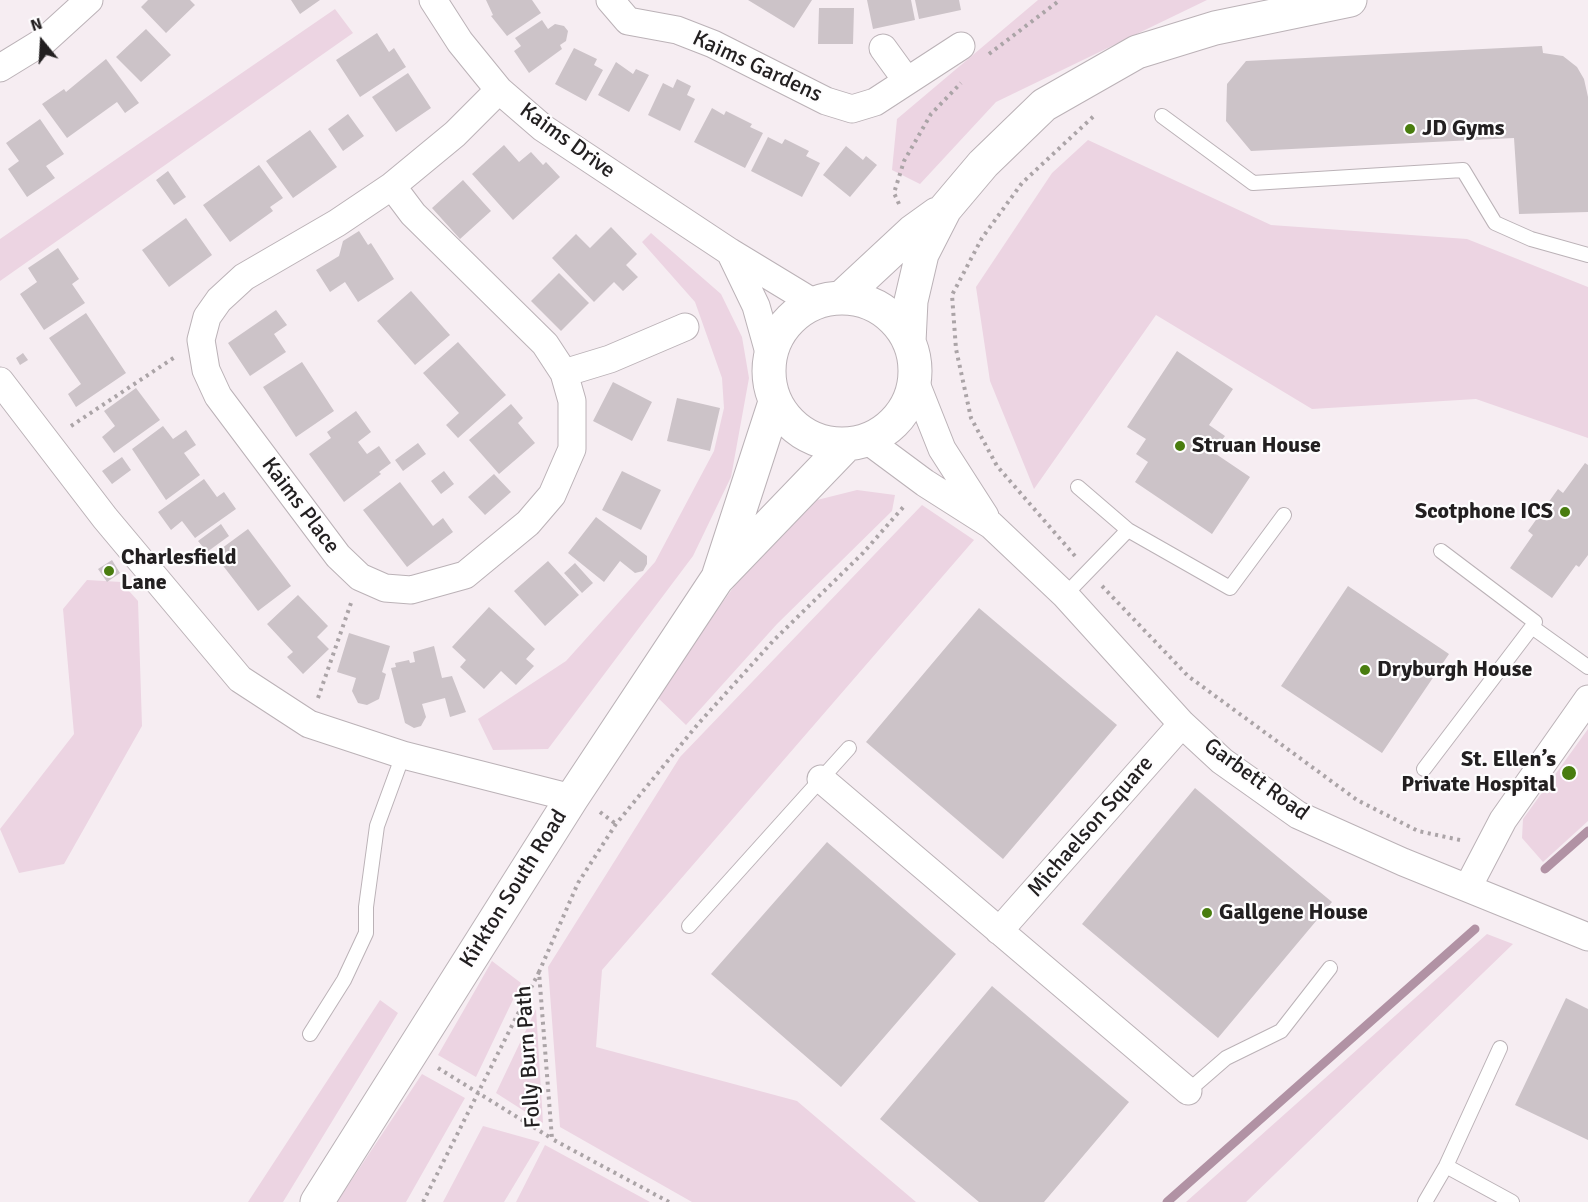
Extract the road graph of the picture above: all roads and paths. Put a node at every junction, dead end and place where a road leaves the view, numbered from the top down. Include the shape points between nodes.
1 (89, 0) edge
2 (433, 0) edge
3 (610, 0) edge
4 (1060, 0) edge
5 (1350, 0) edge
6 (883, 48) dead end
7 (972, 53) joint
8 (0, 68) edge
9 (968, 76) dead end
10 (907, 81) junction
11 (499, 90) junction
12 (1162, 116) dead end
13 (392, 186) junction
14 (945, 209) junction
15 (912, 232) junction
16 (730, 252) junction
17 (1588, 255) edge
18 (828, 300) junction
19 (685, 327) dead end
20 (201, 340) junction
21 (909, 342) junction
22 (770, 356) junction
23 (564, 373) junction
24 (0, 381) edge
25 (915, 381) junction
26 (775, 402) junction
27 (68, 427) dead end
28 (857, 442) junction
29 (925, 483) junction
30 (1078, 487) dead end
31 (1284, 515) dead end
32 (991, 525) junction
33 (1128, 530) junction
34 (1441, 551) dead end
35 (360, 577) junction
36 (717, 579) junction
37 (1065, 595) junction
38 (1532, 627) junction
39 (1588, 667) edge
40 (1588, 699) edge
41 (309, 724) junction
42 (1182, 724) junction
43 (849, 748) dead end
44 (403, 755) junction
45 (1424, 770) dead end
46 (821, 779) junction
47 (572, 798) junction
48 (1468, 887) junction
49 (689, 926) dead end
50 (999, 931) junction
51 (1588, 937) edge
52 (1330, 968) dead end
53 (539, 972) junction
54 (310, 1034) dead end
55 (1500, 1048) dead end
56 (444, 1071) dead end
57 (1188, 1091) joint
58 (478, 1092) junction
59 (552, 1139) junction
60 (1446, 1166) junction
61 (317, 1202) edge
62 (423, 1202) edge
63 (669, 1202) edge
64 (1425, 1202) edge
65 (1512, 1202) edge

1 - 8 street via 44,41
2 - 11 street, Kaims Drive via 460,42
3 - 10 street, Kaims Gardens via 628,21 677,30 713,44 826,101 852,108 875,102
4 - 7 path
5 - 14 street via 1215,28 1137,52 1044,105 983,164
6 - 10 street
7 - 10 street, Kaims Gardens
9 - 15 path via 931,114 904,161 894,194
11 - 13 street, Kaims Place
11 - 16 street, Kaims Drive via 543,128
12 - 17 lane via 1253,183 1463,170 1495,223 1531,239
13 - 20 street, Kaims Place via 244,277 207,317
13 - 23 street, Kaims Place via 413,214 545,344
14 - 15 street
14 - 21 street via 922,254 912,301
15 - 18 street
16 - 18 street, Kaims Drive
16 - 22 street via 756,306
18 - 21 street via 861,300 881,309 902,329
18 - 22 street via 796,314 783,327
19 - 23 street via 610,359
20 - 27 path
20 - 35 street, Kaims Place via 206,369 218,396 338,556
21 - 25 street
22 - 26 street via 769,377
23 - 35 street, Kaims Place via 572,400 572,449 552,495 528,523 465,575 411,590 385,588
24 - 41 street via 105,518 240,679
25 - 28 street via 907,405 896,420 884,431
25 - 32 street, Garbett Road via 942,449
26 - 28 street via 806,435 833,444
26 - 36 street, Kirkton South Road
28 - 29 street, Garbett Road
28 - 36 street, Kirkton South Road
29 - 32 street, Garbett Road
29 - 53 path, Folly Burn Path via 698,724 616,824 578,883
30 - 33 lane
31 - 33 lane via 1230,588
32 - 37 street, Garbett Road
33 - 37 lane
34 - 38 lane via 1535,622
35 - 41 path
36 - 47 street, Kirkton South Road
37 - 42 street, Garbett Road
38 - 39 lane
38 - 45 lane
40 - 48 street via 1503,820
41 - 44 street
42 - 48 street, Garbett Road via 1222,761 1298,815
42 - 50 street, Michaelson Square
43 - 46 lane
44 - 47 street
44 - 54 lane via 377,826 366,933 344,980
46 - 49 lane
46 - 50 street
47 - 61 street, Kirkton South Road
48 - 51 street, Garbett Road
50 - 57 street
52 - 57 lane via 1281,1031 1226,1058
53 - 58 path
53 - 59 path, Folly Burn Path
55 - 60 lane
56 - 58 path
58 - 59 path
58 - 62 path
59 - 63 path, Folly Burn Path
60 - 64 lane
60 - 65 lane

